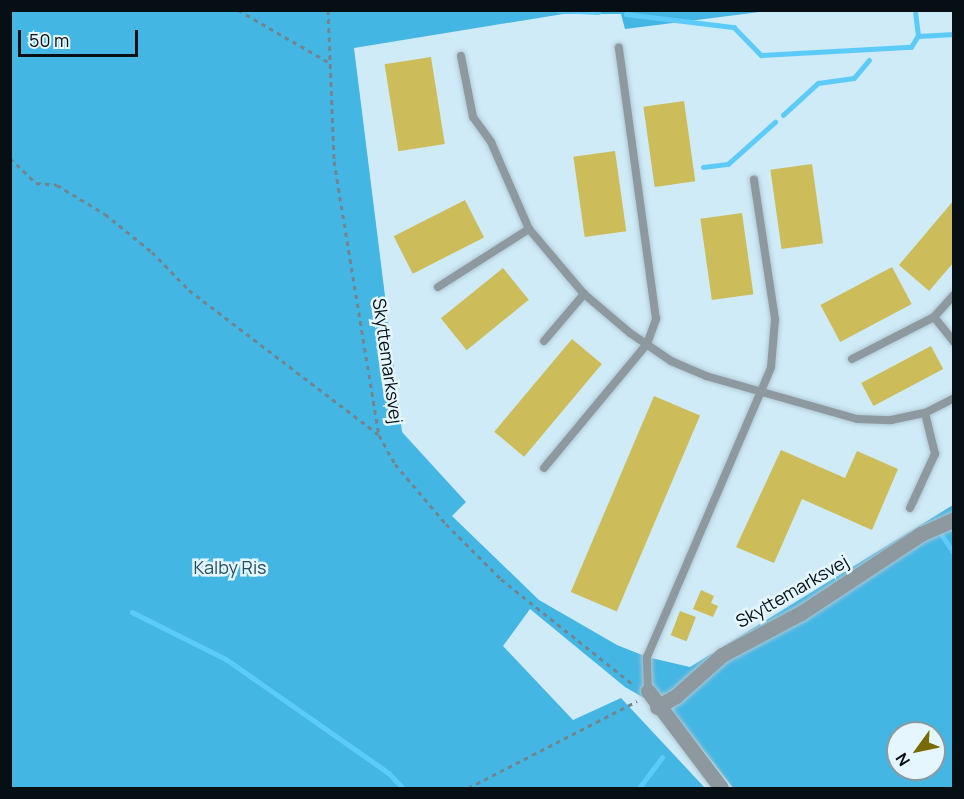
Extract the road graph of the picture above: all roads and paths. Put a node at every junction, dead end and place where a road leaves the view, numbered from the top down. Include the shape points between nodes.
1 (238, 10) edge
2 (328, 10) edge
3 (619, 48) dead end
4 (461, 56) dead end
5 (332, 64) junction
6 (10, 158) edge
7 (754, 180) dead end
8 (529, 229) junction
9 (438, 287) dead end
10 (584, 294) junction
11 (954, 295) edge
12 (934, 317) junction
13 (544, 341) dead end
14 (954, 342) edge
15 (647, 345) junction
16 (852, 359) dead end
17 (760, 393) junction
18 (954, 398) edge
19 (925, 413) junction
20 (379, 435) junction
21 (544, 468) dead end
22 (910, 508) dead end
23 (954, 519) edge
24 (648, 691) junction
25 (657, 707) junction
26 (468, 789) edge
27 (720, 789) edge

1 - 5 path
2 - 5 path, Skyttemarksvej
3 - 15 lane via 656,319
4 - 8 lane via 473,117 491,142
5 - 20 path, Skyttemarksvej via 334,161
6 - 20 path via 36,183 57,185 105,214 152,252 189,290
7 - 17 lane via 776,344
8 - 9 lane
8 - 10 lane
10 - 13 lane
10 - 15 lane
11 - 12 lane
12 - 14 lane
12 - 16 lane
15 - 17 lane via 671,361
15 - 21 lane
17 - 19 lane via 857,419 891,420
17 - 24 lane via 647,657
18 - 19 lane
19 - 22 lane via 935,454
20 - 24 path, Skyttemarksvej via 395,464 446,525 501,579 626,681
23 - 25 street, Skyttemarksvej via 921,534 801,613 722,655 676,696
24 - 25 street
24 - 26 path via 629,708
25 - 27 street

